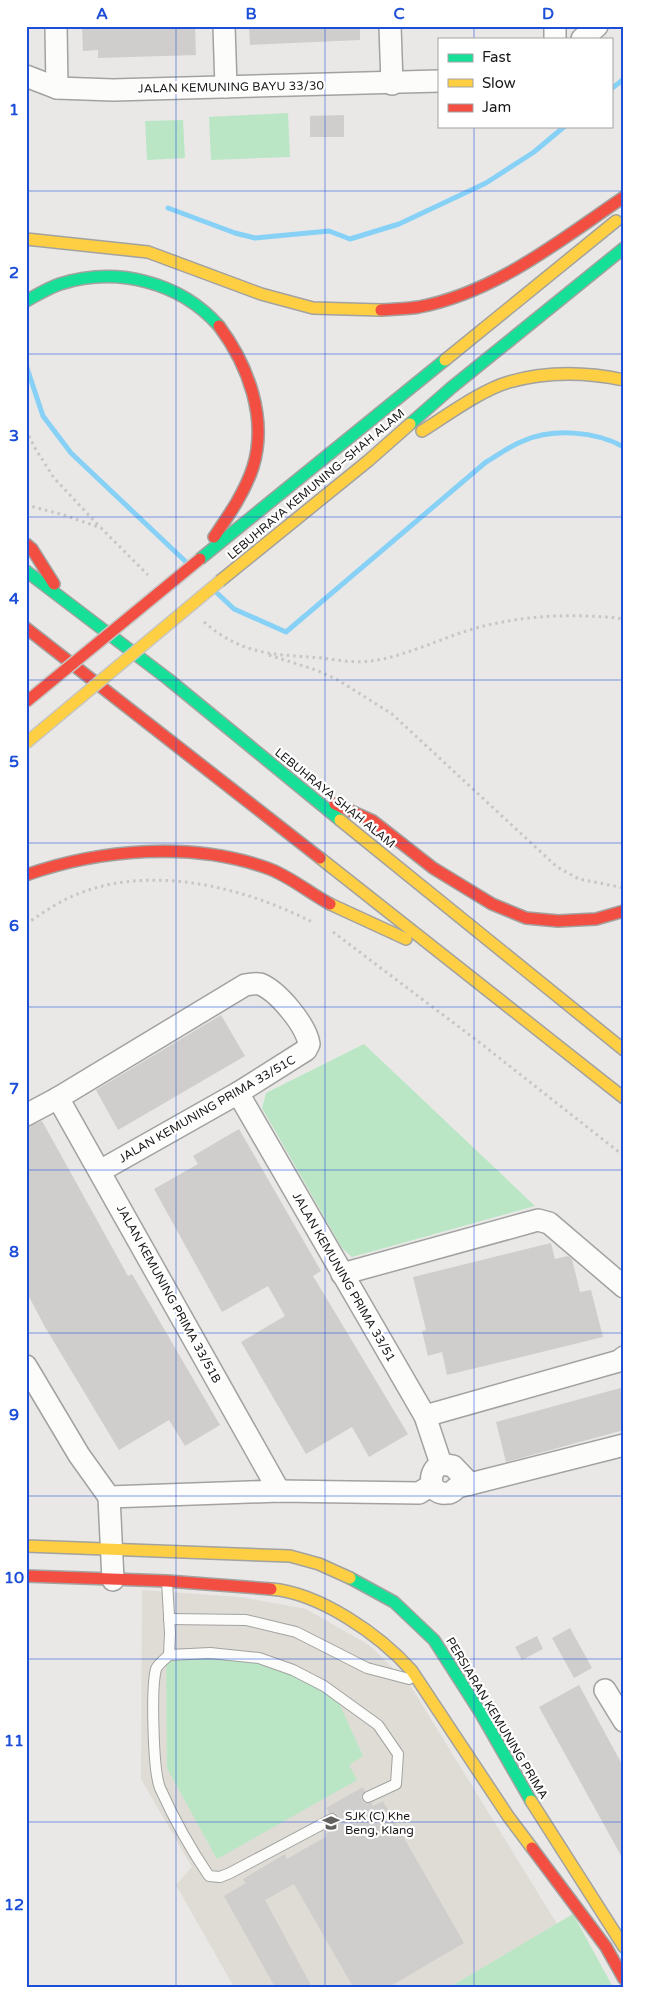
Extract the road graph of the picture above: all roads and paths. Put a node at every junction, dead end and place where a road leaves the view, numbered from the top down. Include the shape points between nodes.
1 (56, 26) edge
2 (224, 26) edge
3 (390, 26) edge
4 (597, 26) edge
5 (583, 38) edge
6 (26, 76) edge
7 (438, 81) edge
8 (392, 84) junction
9 (226, 87) junction
10 (58, 88) junction
11 (624, 197) edge
12 (624, 215) edge
13 (26, 239) edge
14 (624, 248) edge
15 (26, 301) edge
16 (624, 380) edge
17 (26, 430) edge
18 (368, 460) junction
19 (26, 505) edge
20 (101, 528) junction
21 (26, 544) edge
22 (200, 559) junction
23 (26, 571) edge
24 (150, 576) dead end
25 (62, 598) junction
26 (198, 616) dead end
27 (624, 619) edge
28 (26, 628) edge
29 (264, 654) junction
30 (26, 702) edge
31 (26, 743) edge
32 (298, 786) junction
33 (26, 875) edge
34 (624, 888) edge
35 (624, 910) edge
36 (310, 914) dead end
37 (26, 924) edge
38 (325, 928) dead end
39 (441, 955) junction
40 (624, 1050) edge
41 (238, 1093) junction
42 (58, 1098) junction
43 (624, 1098) edge
44 (26, 1115) edge
45 (624, 1156) edge
46 (100, 1171) junction
47 (342, 1274) junction
48 (624, 1287) edge
49 (624, 1357) edge
50 (26, 1366) edge
51 (425, 1416) junction
52 (624, 1446) edge
53 (441, 1464) junction
54 (470, 1484) junction
55 (432, 1485) junction
56 (280, 1491) junction
57 (109, 1496) junction
58 (26, 1546) edge
59 (110, 1550) junction
60 (26, 1576) edge
61 (113, 1580) junction
62 (167, 1582) junction
63 (169, 1618) junction
64 (169, 1655) junction
65 (420, 1682) junction
66 (605, 1690) dead end
67 (624, 1721) edge
68 (368, 1797) dead end
69 (332, 1819) dead end
70 (536, 1833) junction
71 (624, 1947) edge
72 (624, 1979) edge

1 - 10 street
2 - 9 street
3 - 8 street
4 - 5 street
6 - 10 street, JALAN KEMUNING BAYU 33/30
7 - 8 street, JALAN KEMUNING BAYU 33/30
8 - 9 street, JALAN KEMUNING BAYU 33/30
9 - 10 street, JALAN KEMUNING BAYU 33/30
11 - 13 main road via 511,274 419,307 378,310 313,308 261,294 148,252
12 - 22 main road, LEBUHRAYA KEMUNING–SHAH ALAM
14 - 18 main road, LEBUHRAYA KEMUNING–SHAH ALAM via 451,388
15 - 22 main road via 62,283 90,277 132,278 188,298 209,316 233,345 249,378 257,409 258,442 254,464 240,497
16 - 18 main road via 597,374 551,374 508,382
17 - 20 path via 54,478
18 - 31 main road, LEBUHRAYA KEMUNING–SHAH ALAM, bridge
19 - 20 path
20 - 24 path
21 - 25 main road
22 - 30 main road, LEBUHRAYA KEMUNING–SHAH ALAM, bridge
23 - 25 main road, LEBUHRAYA SHAH ALAM
25 - 32 main road, LEBUHRAYA SHAH ALAM via 168,679
26 - 29 path via 242,647
27 - 29 path via 558,616 485,626 370,661
28 - 39 main road
29 - 34 path via 316,670 360,692 392,714 557,868 579,879
32 - 35 main road via 373,821 442,873 492,904 526,918 558,921 596,919
32 - 40 main road, LEBUHRAYA SHAH ALAM
33 - 39 main road via 86,858 140,853 192,854 238,860 267,868 296,882 325,902
36 - 37 path via 317,922 236,891 200,884 130,882 83,892 59,902
38 - 45 path via 479,1042
39 - 43 main road
41 - 42 street, JALAN KEMUNING PRIMA 33/51C via 296,1057 309,1044 302,1026 276,994 254,983 227,995
41 - 46 street, JALAN KEMUNING PRIMA 33/51C
41 - 47 street, JALAN KEMUNING PRIMA 33/51
42 - 44 street
42 - 46 street, JALAN KEMUNING PRIMA 33/51B
46 - 56 street, JALAN KEMUNING PRIMA 33/51B
47 - 48 street via 538,1220 549,1223
47 - 51 street, JALAN KEMUNING PRIMA 33/51
49 - 51 street
50 - 57 street via 79,1455
51 - 53 street, JALAN KEMUNING PRIMA 33/51
52 - 54 street
53 - 54 street via 453,1466
53 - 55 street via 432,1473
54 - 55 street via 448,1494 441,1493
55 - 56 street via 419,1493
56 - 57 street
57 - 59 street
58 - 59 main road, PERSIARAN KEMUNING PRIMA
59 - 61 street
59 - 70 main road, PERSIARAN KEMUNING PRIMA via 290,1556 319,1564 394,1602 434,1640 480,1712
60 - 61 main road, PERSIARAN KEMUNING PRIMA
61 - 62 main road, PERSIARAN KEMUNING PRIMA
62 - 63 lane
62 - 65 main road, PERSIARAN KEMUNING PRIMA via 275,1589 320,1602 359,1625 397,1654
63 - 64 lane
63 - 65 lane via 246,1620 296,1632 367,1668
64 - 68 lane via 210,1653 259,1658 294,1670 324,1686 378,1725 398,1754 396,1784
64 - 69 lane via 157,1667 153,1688 160,1786 209,1876 220,1877 230,1873
65 - 70 main road, PERSIARAN KEMUNING PRIMA via 508,1816
66 - 67 street
70 - 71 main road, PERSIARAN KEMUNING PRIMA
70 - 72 main road, PERSIARAN KEMUNING PRIMA

